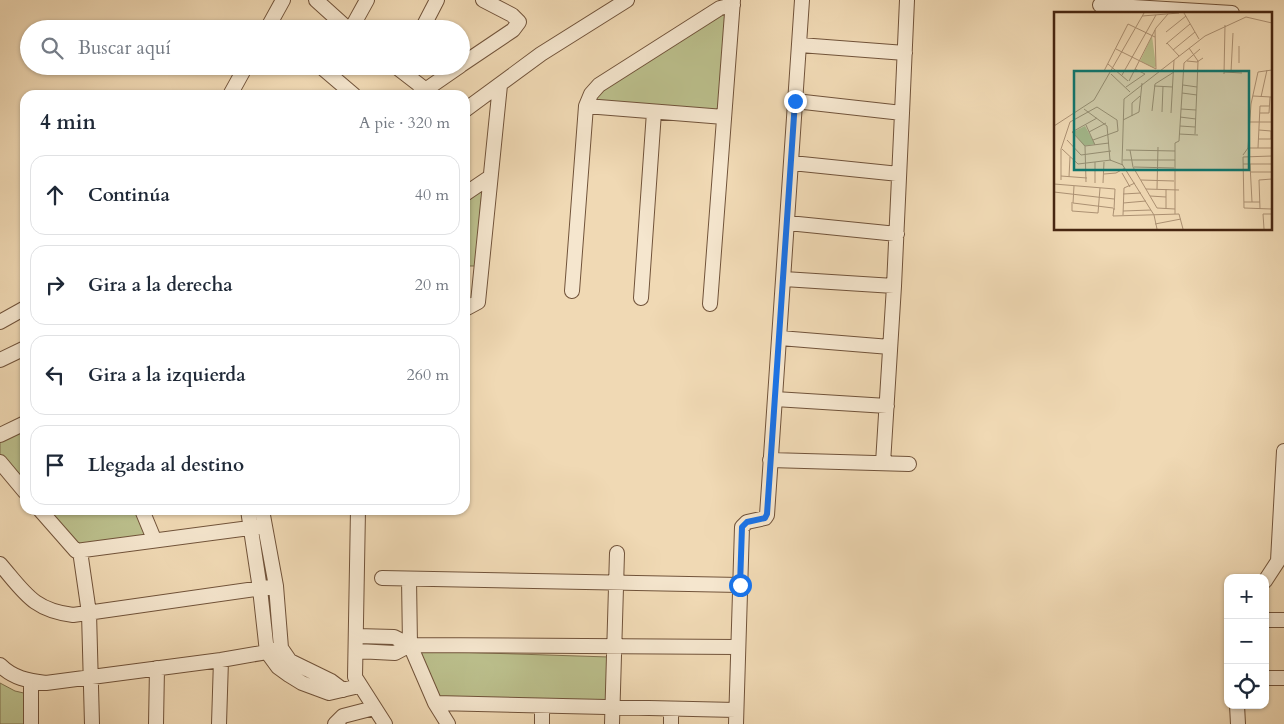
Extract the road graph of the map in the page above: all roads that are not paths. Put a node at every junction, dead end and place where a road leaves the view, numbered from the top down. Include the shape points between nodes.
1 (283, 0) edge
2 (316, 0) edge
3 (367, 0) edge
4 (437, 0) edge
5 (483, 0) edge
6 (627, 0) edge
7 (802, 0) edge
8 (907, 0) edge
9 (733, 2) edge
10 (1150, 4) edge
11 (1100, 6) edge
12 (1223, 12) edge
13 (274, 20) edge
14 (339, 20) edge
15 (355, 20) edge
16 (427, 20) edge
17 (800, 45) junction
18 (905, 54) junction
19 (470, 60) edge
20 (241, 75) edge
21 (331, 75) edge
22 (406, 75) edge
23 (448, 75) edge
24 (500, 85) junction
25 (233, 90) edge
26 (348, 90) edge
27 (420, 90) edge
28 (425, 90) edge
29 (795, 101) junction
30 (470, 106) edge
31 (586, 106) junction
32 (654, 112) junction
33 (902, 113) junction
34 (724, 118) junction
35 (792, 163) junction
36 (899, 174) junction
37 (490, 176) junction
38 (470, 190) edge
39 (788, 223) junction
40 (896, 234) junction
41 (784, 279) junction
42 (894, 286) junction
43 (572, 291) dead end
44 (641, 298) dead end
45 (710, 304) dead end
46 (470, 306) edge
47 (20, 311) edge
48 (0, 322) edge
49 (780, 338) junction
50 (890, 347) junction
51 (20, 350) edge
52 (0, 360) edge
53 (774, 399) junction
54 (886, 406) junction
55 (20, 425) edge
56 (0, 435) edge
57 (1284, 451) edge
58 (770, 460) junction
59 (0, 462) edge
60 (883, 463) junction
61 (910, 464) dead end
62 (20, 486) edge
63 (44, 515) edge
64 (144, 515) edge
65 (248, 515) edge
66 (263, 515) edge
67 (358, 515) edge
68 (264, 526) junction
69 (249, 527) junction
70 (154, 539) junction
71 (80, 551) junction
72 (617, 553) dead end
73 (1281, 561) edge
74 (0, 564) edge
75 (1269, 576) edge
76 (382, 578) dead end
77 (409, 579) junction
78 (616, 583) junction
79 (740, 585) junction
80 (276, 586) junction
81 (260, 589) junction
82 (89, 613) junction
83 (1269, 620) edge
84 (1284, 620) edge
85 (357, 636) junction
86 (614, 644) junction
87 (410, 645) junction
88 (737, 647) junction
89 (281, 648) junction
90 (356, 651) junction
91 (267, 652) junction
92 (221, 660) junction
93 (0, 665) edge
94 (157, 668) junction
95 (92, 678) junction
96 (1269, 678) edge
97 (1284, 678) edge
98 (31, 682) junction
99 (359, 686) junction
100 (343, 690) junction
101 (435, 703) junction
102 (542, 706) junction
103 (374, 708) junction
104 (612, 708) junction
105 (1238, 709) edge
106 (671, 717) edge
107 (736, 717) edge
108 (31, 724) edge
109 (92, 724) edge
110 (156, 724) edge
111 (219, 724) edge
112 (335, 724) edge
113 (385, 724) edge
114 (448, 724) edge
115 (542, 724) edge
116 (612, 724) edge
117 (1238, 724) edge

1 - 13 street
2 - 14 street
3 - 15 street
4 - 16 street
5 - 19 street via 519,22 513,30
6 - 24 street via 541,54
7 - 17 street
8 - 18 street
9 - 31 street via 599,85
9 - 34 street
10 - 11 street
10 - 12 street
17 - 18 street
17 - 29 street
18 - 33 street
20 - 25 street
21 - 26 street
22 - 27 street
23 - 28 street
24 - 30 street
24 - 37 street
29 - 33 street
29 - 35 street
31 - 32 street
31 - 43 street
32 - 34 street
32 - 44 street
33 - 36 street
34 - 45 street
35 - 36 street
35 - 39 street
36 - 40 street
37 - 38 street
37 - 46 street via 478,302
39 - 40 street
39 - 41 street
40 - 42 street
41 - 42 street
41 - 49 street
42 - 50 street
47 - 48 street
49 - 50 street
49 - 53 street
50 - 54 street
51 - 52 street
53 - 54 street
53 - 58 street
54 - 60 street
55 - 56 street
57 - 73 street
58 - 60 street
58 - 79 street via 767,514 765,518 747,522 742,527
59 - 62 street
60 - 61 street
63 - 71 street via 72,549
64 - 70 street
65 - 69 street
66 - 68 street
67 - 85 street
68 - 69 street
68 - 80 street
69 - 70 street
69 - 81 street
70 - 71 street
71 - 82 street
72 - 78 street
73 - 75 street
74 - 82 street via 30,600 43,608 55,613
76 - 77 street
77 - 78 street
77 - 87 street
78 - 79 street
78 - 86 street
79 - 88 street
80 - 81 street
80 - 89 street
81 - 82 street
81 - 91 street
82 - 95 street
83 - 84 street
85 - 87 street via 394,637
85 - 90 street
86 - 87 street
86 - 88 street
86 - 104 street
87 - 90 street via 395,653
87 - 101 street
88 - 107 street
89 - 91 street
89 - 100 street via 290,661
90 - 99 street via 355,677
91 - 92 street
91 - 100 street via 278,667 302,683 329,693
92 - 94 street
92 - 111 street
93 - 98 street via 14,676
94 - 95 street
94 - 110 street
95 - 98 street
95 - 109 street
96 - 97 street
98 - 108 street
99 - 100 street
99 - 103 street
101 - 102 street
101 - 114 street
102 - 104 street
102 - 115 street
103 - 112 street via 343,716
103 - 113 street
104 - 106 street
104 - 116 street
105 - 117 street
106 - 107 street

